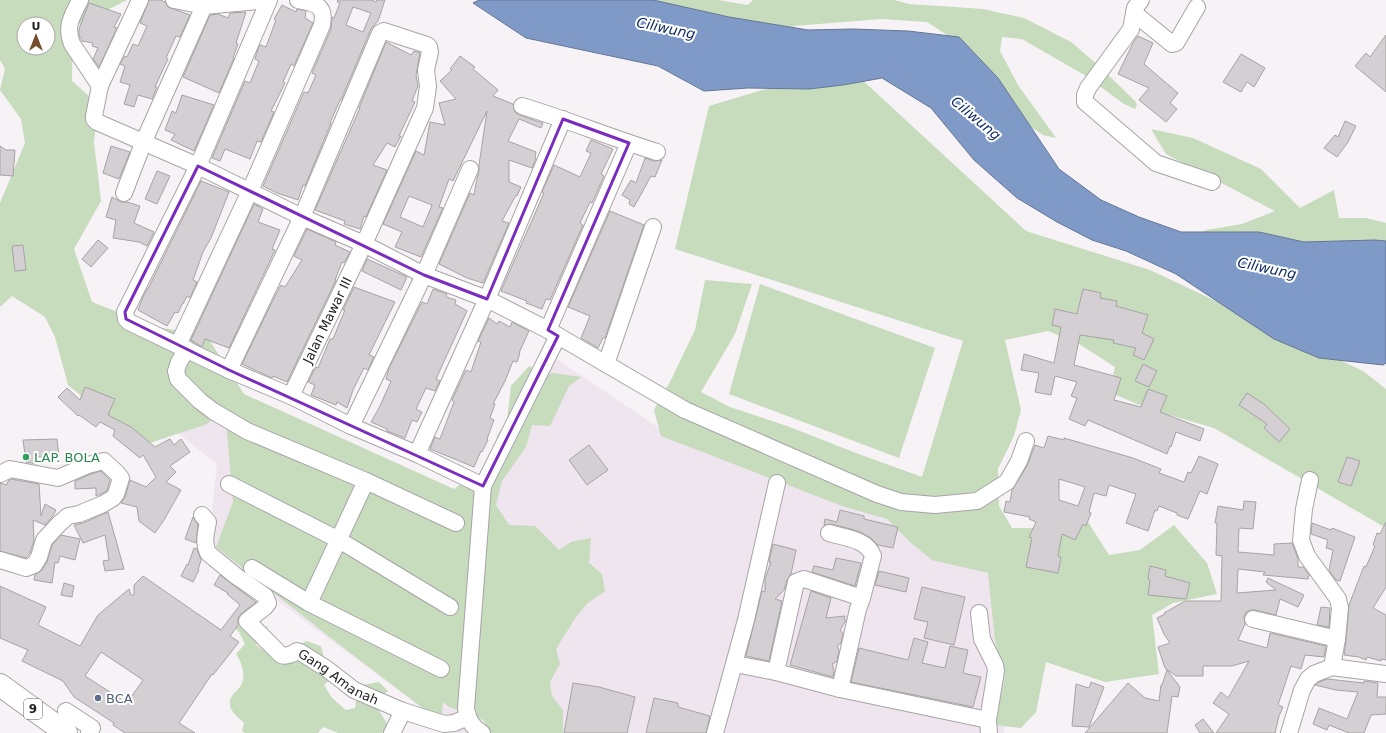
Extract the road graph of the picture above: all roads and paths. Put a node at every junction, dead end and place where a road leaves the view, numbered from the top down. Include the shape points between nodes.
1 (80, 0) edge
2 (140, 0) edge
3 (174, 0) edge
4 (269, 0) edge
5 (299, 0) edge
6 (1134, 5) edge
7 (204, 6) junction
8 (1198, 7) dead end
9 (100, 86) junction
10 (522, 106) dead end
11 (563, 119) junction
12 (144, 141) junction
13 (629, 144) junction
14 (657, 152) dead end
15 (198, 166) junction
16 (470, 170) dead end
17 (1212, 182) dead end
18 (250, 191) junction
19 (124, 193) dead end
20 (302, 217) junction
21 (653, 227) dead end
22 (364, 244) junction
23 (424, 275) junction
24 (487, 300) junction
25 (553, 333) junction
26 (182, 347) junction
27 (606, 364) junction
28 (229, 370) junction
29 (291, 396) junction
30 (351, 426) junction
31 (1026, 441) dead end
32 (417, 454) junction
33 (0, 474) edge
34 (1310, 480) dead end
35 (366, 481) junction
36 (778, 483) dead end
37 (229, 484) dead end
38 (483, 486) junction
39 (202, 515) dead end
40 (456, 523) dead end
41 (829, 533) dead end
42 (339, 540) junction
43 (0, 560) edge
44 (252, 568) dead end
45 (862, 598) junction
46 (309, 603) junction
47 (450, 607) dead end
48 (980, 613) dead end
49 (1253, 619) dead end
50 (1337, 639) junction
51 (735, 664) junction
52 (1332, 668) junction
53 (441, 669) dead end
54 (776, 672) junction
55 (1386, 674) edge
56 (0, 685) edge
57 (840, 688) junction
58 (66, 711) dead end
59 (403, 711) junction
60 (468, 717) junction
61 (988, 727) edge
62 (66, 733) edge
63 (89, 733) edge
64 (392, 733) edge
65 (482, 733) edge
66 (715, 733) edge
67 (1289, 733) edge

1 - 9 street via 69,25 70,37
2 - 9 street
3 - 7 street
4 - 7 street
4 - 15 street
5 - 18 street via 320,7 323,12 322,25
6 - 8 street via 1172,44 1176,43
6 - 17 street via 1131,29 1088,88 1085,102 1156,163
7 - 12 street
9 - 12 street via 94,119
10 - 11 street
11 - 13 street
11 - 24 street
12 - 15 street
12 - 19 street
13 - 14 street
13 - 25 street
15 - 18 street
15 - 26 street via 125,312 129,322
16 - 23 street
18 - 20 street
18 - 26 street
20 - 22 street
20 - 22 street, Jalan Mawar III via 380,33 384,31 427,45 430,52 426,70 428,86 425,108
20 - 28 street
21 - 27 street
22 - 23 street
22 - 29 street, Jalan Mawar III
23 - 24 street
23 - 30 street
24 - 25 street
24 - 32 street
25 - 27 street
25 - 38 street
26 - 28 street
26 - 35 street via 176,371 178,379 213,411 247,431
27 - 31 street via 685,410 877,494 901,502 935,505 977,501 1007,482
28 - 29 street
29 - 30 street
30 - 32 street
32 - 38 street
33 - 43 street via 10,469 58,478 104,461 121,478 113,498 91,509 68,516 54,529 44,540 34,565 26,568
34 - 50 street via 1301,540 1307,556 1338,599 1340,608
35 - 40 street
35 - 42 street
36 - 51 street
37 - 42 street
38 - 60 street via 466,708
39 - 59 street, Gang Amanah via 208,522 205,540 208,553 265,596 268,603 247,621 281,655 300,652 354,690
41 - 45 street via 859,541 870,550 873,556
42 - 46 street
42 - 47 street
44 - 46 street
45 - 54 street via 804,579 796,582
45 - 57 street
46 - 53 street
48 - 61 street via 982,639 996,671
49 - 50 street
50 - 52 street
51 - 54 street
51 - 66 street
52 - 55 street
52 - 67 street via 1314,674 1306,682
54 - 57 street
56 - 62 highway, 9
57 - 61 street
58 - 63 street via 92,728
59 - 60 street, Gang Amanah via 444,724
59 - 64 street
60 - 65 street via 471,724

